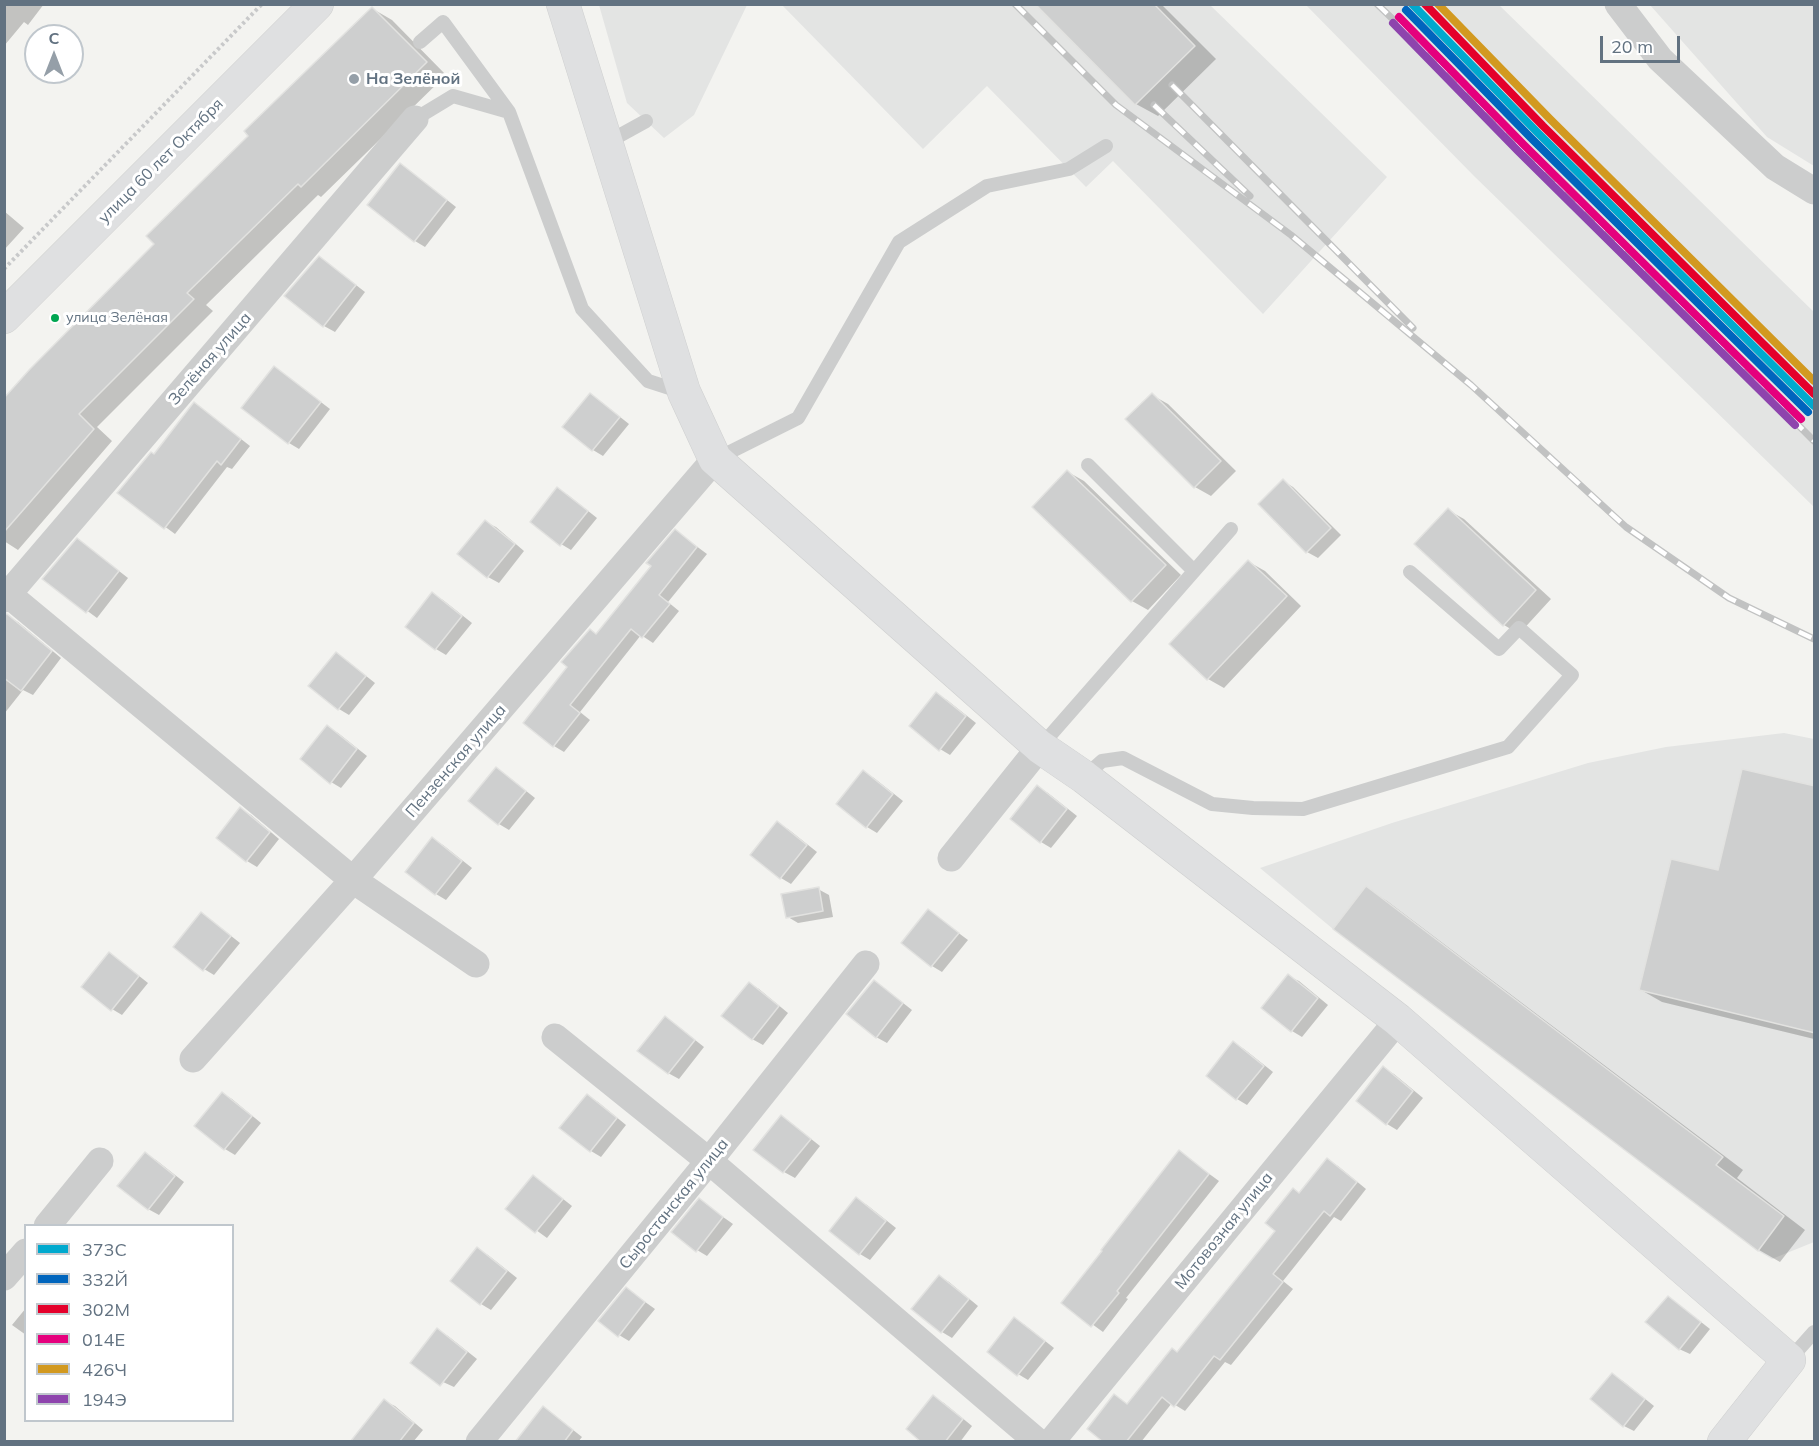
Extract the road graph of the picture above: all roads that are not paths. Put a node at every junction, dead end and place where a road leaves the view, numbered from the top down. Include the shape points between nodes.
1 (317, 4) edge
2 (563, 4) edge
3 (1618, 4) edge
4 (420, 42) dead end
5 (509, 112) junction
6 (415, 119) joint
7 (646, 121) dead end
8 (606, 143) junction
9 (1106, 146) dead end
10 (1815, 191) edge
11 (4, 317) edge
12 (684, 392) junction
13 (715, 459) junction
14 (1088, 465) dead end
15 (1231, 529) dead end
16 (1194, 571) junction
17 (1410, 572) dead end
18 (6, 595) edge
19 (1040, 747) junction
20 (1084, 777) junction
21 (951, 858) dead end
22 (353, 880) junction
23 (476, 964) dead end
24 (866, 964) dead end
25 (1398, 1020) junction
26 (555, 1036) dead end
27 (193, 1059) dead end
28 (100, 1161) dead end
29 (709, 1161) junction
30 (49, 1224) edge
31 (24, 1254) edge
32 (4, 1277) edge
33 (1815, 1332) edge
34 (1789, 1360) junction
35 (479, 1442) edge
36 (1038, 1442) edge
37 (1051, 1442) edge
38 (1724, 1442) edge

1 - 11 street, улица 60 лет Октября
2 - 8 street
3 - 10 street via 1668,66 1775,167
4 - 5 lane via 443,22
5 - 6 lane via 453,96
5 - 12 lane via 582,309 648,381
6 - 18 street, Зелёная улица
7 - 8 lane
8 - 12 street
9 - 13 lane via 1069,169 987,186 899,242 798,418
12 - 13 street
13 - 19 street
13 - 22 street, Пензенская улица
14 - 16 lane
15 - 16 lane
16 - 19 lane
17 - 20 lane via 1499,649 1519,628 1572,675 1508,747 1303,809 1212,804 1123,759 1102,761
18 - 22 street
19 - 20 street
19 - 21 street
20 - 25 street
22 - 23 street
22 - 27 street, Пензенская улица
24 - 29 street, Сыростанская улица
25 - 34 street
25 - 37 street, Мотовозная улица
26 - 29 street
28 - 30 street
29 - 35 street, Сыростанская улица
29 - 36 street
31 - 32 street
33 - 34 lane
34 - 38 street

